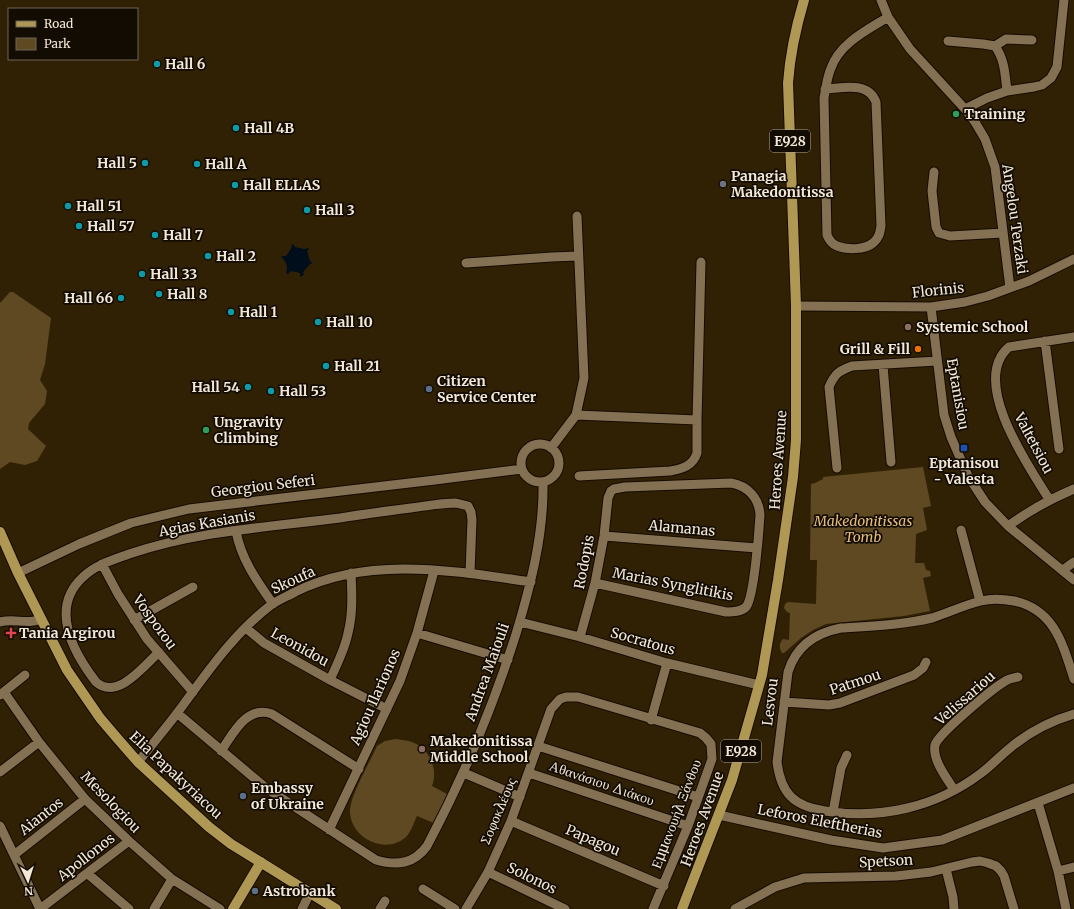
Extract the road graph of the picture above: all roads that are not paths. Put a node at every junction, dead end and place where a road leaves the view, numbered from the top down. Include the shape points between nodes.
1 (797, 0) edge
2 (804, 0) edge
3 (880, 0) edge
4 (1064, 0) edge
5 (888, 17) junction
6 (794, 34) junction
7 (1032, 40) dead end
8 (948, 41) dead end
9 (995, 46) junction
10 (826, 89) junction
11 (1007, 91) junction
12 (965, 109) junction
13 (934, 172) dead end
14 (577, 216) dead end
15 (1003, 233) junction
16 (578, 256) junction
17 (1074, 259) edge
18 (701, 262) dead end
19 (466, 263) dead end
20 (1010, 288) junction
21 (796, 306) junction
22 (931, 307) junction
23 (1074, 337) edge
24 (1045, 341) junction
25 (937, 361) junction
26 (883, 365) junction
27 (576, 415) junction
28 (697, 420) junction
29 (551, 448) junction
30 (1059, 449) dead end
31 (891, 462) dead end
32 (522, 468) junction
33 (837, 468) dead end
34 (578, 476) dead end
35 (543, 482) junction
36 (1074, 489) edge
37 (611, 491) joint
38 (1049, 499) junction
39 (1008, 526) junction
40 (961, 530) dead end
41 (236, 531) junction
42 (0, 532) edge
43 (604, 536) junction
44 (757, 548) junction
45 (1074, 562) edge
46 (102, 564) junction
47 (1063, 570) junction
48 (434, 571) junction
49 (18, 573) junction
50 (470, 573) junction
51 (351, 574) junction
52 (1074, 580) edge
53 (531, 582) junction
54 (596, 583) junction
55 (193, 587) dead end
56 (980, 601) junction
57 (273, 604) junction
58 (41, 619) junction
59 (134, 620) junction
60 (0, 622) edge
61 (520, 622) junction
62 (246, 628) junction
63 (417, 634) junction
64 (580, 637) junction
65 (159, 652) junction
66 (508, 660) junction
67 (926, 662) dead end
68 (667, 663) junction
69 (25, 675) dead end
70 (1018, 677) dead end
71 (1074, 679) edge
72 (330, 680) junction
73 (759, 686) junction
74 (193, 692) junction
75 (2, 693) edge
76 (560, 699) joint
77 (784, 702) junction
78 (388, 709) junction
79 (177, 713) junction
80 (1074, 714) edge
81 (651, 720) junction
82 (39, 742) junction
83 (538, 746) junction
84 (221, 751) junction
85 (847, 755) dead end
86 (138, 762) junction
87 (359, 769) junction
88 (0, 772) edge
89 (464, 773) junction
90 (529, 773) junction
91 (1074, 788) edge
92 (954, 790) junction
93 (520, 797) junction
94 (698, 797) junction
95 (85, 799) junction
96 (1038, 803) junction
97 (833, 812) junction
98 (719, 815) junction
99 (511, 821) junction
100 (0, 826) edge
101 (688, 826) junction
102 (329, 830) junction
103 (129, 841) junction
104 (14, 855) junction
105 (261, 862) junction
106 (1074, 867) edge
107 (946, 869) junction
108 (1058, 871) junction
109 (488, 872) junction
110 (88, 874) junction
111 (172, 879) junction
112 (664, 886) junction
113 (423, 888) dead end
114 (310, 893) junction
115 (385, 901) dead end
116 (40, 909) edge
117 (129, 909) edge
118 (154, 909) edge
119 (220, 909) edge
120 (233, 909) edge
121 (302, 909) edge
122 (336, 909) edge
123 (380, 909) edge
124 (455, 909) edge
125 (466, 909) edge
126 (564, 909) edge
127 (654, 909) edge
128 (682, 909) edge
129 (736, 909) edge
130 (954, 909) edge
131 (1014, 909) edge
132 (1066, 909) edge

1 - 6 main road via 792,24
2 - 6 main road, Heroes Avenue / E928
3 - 5 street, Angelou Terzaki
4 - 11 street via 1055,73 1042,85
5 - 10 street via 862,33 839,53 831,66
5 - 12 street, Angelou Terzaki via 910,49
6 - 21 main road, Heroes Avenue / E928 via 789,65 788,108
7 - 9 street via 1006,39
8 - 9 street
9 - 11 street via 1004,63
10 - 10 street via 824,112 827,235 833,244 844,248 867,246 877,239 881,226 876,102 868,90 860,87
11 - 12 street
12 - 15 street, Angelou Terzaki via 985,140 995,167
13 - 15 street via 932,190 936,228 939,233 950,236
14 - 16 street
15 - 20 street, Angelou Terzaki
16 - 19 street
16 - 27 street via 584,378
17 - 20 street, Florinis
18 - 28 street
20 - 22 street, Florinis via 965,302
21 - 22 street, Florinis
21 - 73 main road, Heroes Avenue / E928 via 796,440 793,477 766,657
22 - 25 street, Eptanisiou
23 - 24 street, Valtetsiou
24 - 30 street
24 - 38 street, Valtetsiou via 1008,347 999,360 996,378 1005,421 1013,440
25 - 26 street
25 - 39 street, Eptanisiou via 944,415 957,454 975,488
26 - 31 street
26 - 33 street via 852,366 841,370 834,376 829,387
27 - 28 street
27 - 29 street
28 - 34 street via 695,458 687,467 670,471
29 - 32 street via 540,445 529,448 522,457
29 - 35 street via 558,457 558,469 552,478
32 - 35 street via 528,478
32 - 49 street, Georgiou Seferi via 188,509 114,529
35 - 53 street, Andrea Maiouli via 541,525
36 - 38 street
37 - 43 street, Rodopis via 607,502
37 - 44 street, Marias Synglitikis via 625,487 725,482 738,484 746,488 758,504 760,516
38 - 39 street
39 - 47 street, Eptanisiou
40 - 56 street
41 - 46 street, Agias Kasianis via 162,544
41 - 50 street, Agias Kasianis via 449,503 462,504 468,506 471,517
41 - 57 street via 242,553
42 - 49 main road, Elia Papakyriacou
43 - 44 street, Alamanas
43 - 54 street, Rodopis
44 - 54 street, Marias Synglitikis via 750,598 746,607 738,611 726,612
45 - 47 street
46 - 59 street, Vosporou
46 - 65 street, Agias Kasianis via 82,577 73,589 68,604 68,630 80,660 99,684 111,688 126,682
47 - 52 street, Eptanisiou
48 - 50 street, Skoufa
48 - 51 street, Skoufa via 386,570
48 - 63 street, Agiou Ilarionos
49 - 58 main road, Elia Papakyriacou
50 - 53 street, Skoufa
51 - 57 street, Skoufa via 313,584
51 - 72 street, Leonidou via 352,601 348,632
53 - 61 street, Andrea Maiouli
54 - 64 street, Rodopis
55 - 59 street
56 - 71 street, Lesvou via 997,599 1020,602 1044,616 1057,632
56 - 77 street, Lesvou via 916,621 841,628 820,634 799,650 790,664
57 - 62 street, Skoufa
58 - 60 street via 30,622
58 - 86 main road, Elia Papakyriacou via 67,670 100,718
59 - 65 street, Vosporou
61 - 64 street, Socratous
61 - 66 street, Andrea Maiouli
62 - 72 street, Leonidou via 264,643
62 - 74 street, Skoufa via 233,640
63 - 66 street
63 - 78 street, Agiou Ilarionos
64 - 68 street, Socratous
65 - 74 street, Vosporou
66 - 89 street, Andrea Maiouli
67 - 77 street, Patmou via 914,675 840,703 829,705
68 - 73 street, Socratous
68 - 81 street
69 - 75 street
70 - 92 street, Velissariou via 1008,679 998,686 943,733 935,744 939,765
72 - 78 street
73 - 98 main road, Heroes Avenue / E928 via 732,780
74 - 79 street, Skoufa
75 - 82 street, Mesologiou
76 - 81 street, Εμμανουήλ Ξάνθου via 578,697
76 - 83 street, Σοφοκλέους via 551,709
77 - 97 street, Lesvou via 777,762 782,782 793,799 802,805
78 - 87 street, Agiou Ilarionos
79 - 84 street, Andrea Maiouli
79 - 86 street, Skoufa
80 - 92 street, Lesvou via 1042,726 1027,735 981,773
81 - 94 street, Εμμανουήλ Ξάνθου via 700,733 711,744 712,759
82 - 88 street
82 - 95 street, Mesologiou
83 - 90 street, Σοφοκλέους
83 - 94 street, Αθανάσιου Διάκου
84 - 87 street via 244,719 256,712 264,712 272,714
84 - 102 street, Andrea Maiouli via 266,788
85 - 97 street via 841,768
86 - 105 main road, Elia Papakyriacou via 231,844
87 - 102 street, Agiou Ilarionos
89 - 93 street
89 - 102 street, Andrea Maiouli via 427,846 413,859 399,864 376,860
90 - 93 street, Σοφοκλέους
90 - 101 street, Αθανάσιου Διάκου
91 - 96 street, Leforos Eleftherias
92 - 97 street, Lesvou via 919,805 898,810 864,814
93 - 99 street, Σοφοκλέους
94 - 101 street, Εμμανουήλ Ξάνθου
95 - 103 street, Mesologiou
95 - 104 street, Aiantos
96 - 98 street, Leforos Eleftherias via 942,840 883,848 831,840
96 - 108 street
98 - 128 main road, Heroes Avenue / E928
99 - 109 street, Σοφοκλέους
99 - 112 street, Papagou
100 - 104 street
101 - 112 street, Εμμανουήλ Ξάνθου
103 - 110 street, Apollonos
103 - 111 street, Mesologiou
104 - 116 street
105 - 114 main road, Elia Papakyriacou
105 - 120 main road
106 - 108 street
107 - 129 street, Spetson via 896,876 804,878 775,887
107 - 130 street
107 - 131 street, Spetson via 980,861 996,866 1004,876
108 - 132 street
109 - 125 street, Σοφοκλέους
109 - 126 street, Solonos
110 - 116 street, Apollonos
110 - 117 street
111 - 118 street
111 - 119 street, Mesologiou
112 - 127 street, Εμμανουήλ Ξάνθου
113 - 124 street
114 - 121 street
114 - 122 main road, Elia Papakyriacou
115 - 123 street

